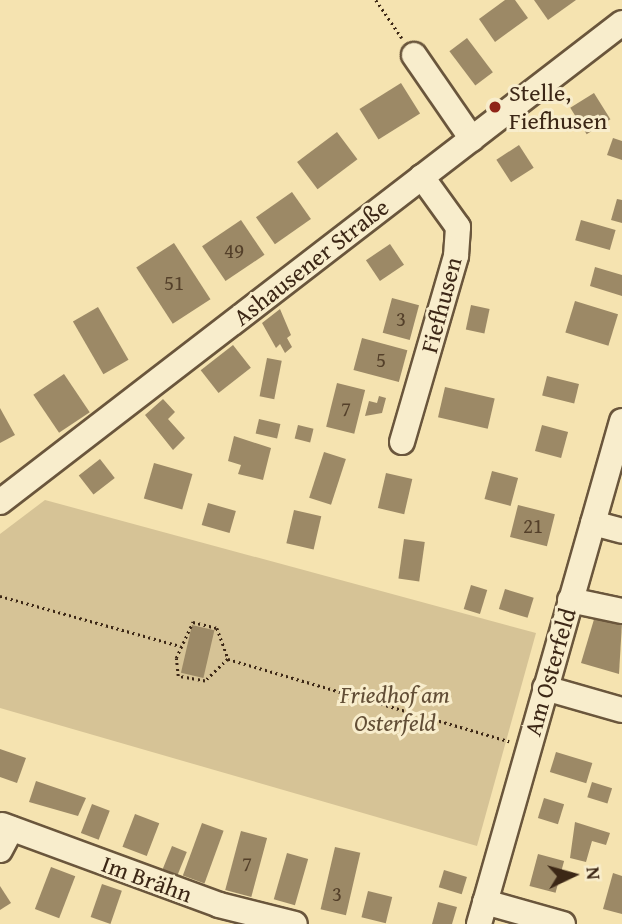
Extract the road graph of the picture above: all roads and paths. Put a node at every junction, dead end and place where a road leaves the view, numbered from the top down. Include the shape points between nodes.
1 (376, 0) edge
2 (622, 23) edge
3 (414, 55) joint
4 (472, 139) junction
5 (422, 177) junction
6 (622, 421) edge
7 (402, 442) dead end
8 (0, 502) edge
9 (593, 523) junction
10 (622, 531) edge
11 (0, 596) edge
12 (570, 600) junction
13 (622, 611) edge
14 (180, 646) junction
15 (228, 659) junction
16 (545, 688) junction
17 (622, 710) edge
18 (528, 747) junction
19 (4, 835) edge
20 (482, 913) edge
21 (217, 915) edge
22 (295, 924) edge
23 (563, 924) edge

1 - 3 path
2 - 4 street, Ashausener Straße
3 - 4 street
4 - 5 street, Ashausener Straße
5 - 7 street, Fiefhusen via 458,227 456,256
5 - 8 street, Ashausener Straße
6 - 9 street, Am Osterfeld
9 - 10 street
9 - 12 street, Am Osterfeld
11 - 14 path
12 - 13 street
12 - 16 street, Am Osterfeld
14 - 15 path via 193,622 217,628
14 - 15 path via 178,676 205,681
15 - 18 path
16 - 17 street
16 - 18 street, Am Osterfeld
18 - 20 street, Am Osterfeld
19 - 21 street, Im Brähn
20 - 23 street
21 - 22 street, Im Brähn

